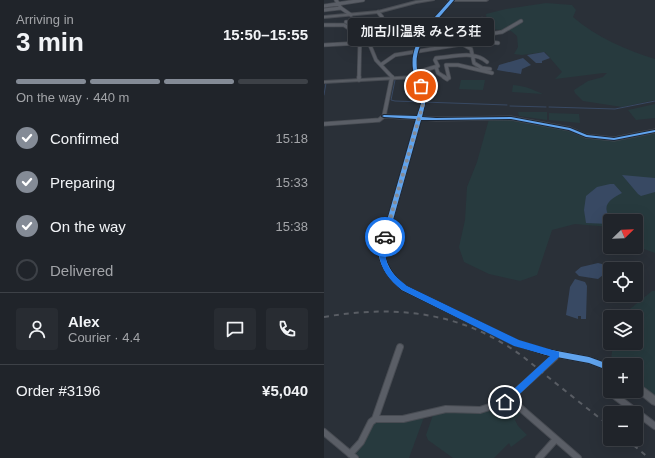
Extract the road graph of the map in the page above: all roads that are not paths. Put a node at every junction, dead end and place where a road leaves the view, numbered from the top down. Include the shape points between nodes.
1 (336, 0) edge
2 (363, 0) edge
3 (432, 0) edge
4 (451, 0) edge
5 (486, 0) edge
6 (338, 4) junction
7 (324, 6) edge
8 (342, 8) junction
9 (324, 10) edge
10 (378, 12) junction
11 (350, 15) junction
12 (324, 17) edge
13 (482, 19) dead end
14 (521, 21) dead end
15 (345, 24) junction
16 (324, 25) edge
17 (432, 25) junction
18 (352, 30) junction
19 (367, 30) junction
20 (427, 31) junction
21 (483, 34) junction
22 (360, 36) junction
23 (481, 41) junction
24 (360, 43) junction
25 (498, 43) dead end
26 (463, 44) junction
27 (324, 45) edge
28 (453, 46) junction
29 (445, 47) junction
30 (436, 48) junction
31 (416, 52) junction
32 (472, 55) junction
33 (456, 56) junction
34 (436, 58) junction
35 (487, 62) dead end
36 (382, 64) junction
37 (446, 65) junction
38 (437, 66) junction
39 (417, 77) junction
40 (393, 78) junction
41 (359, 80) junction
42 (324, 82) edge
43 (384, 116) junction
44 (418, 118) junction
45 (324, 124) edge
46 (655, 131) edge
47 (400, 347) dead end
48 (557, 355) junction
49 (603, 365) edge
50 (643, 392) edge
51 (618, 398) edge
52 (510, 399) junction
53 (655, 401) edge
54 (374, 419) junction
55 (655, 426) edge
56 (324, 432) edge
57 (556, 439) junction
58 (353, 456) edge
59 (539, 458) edge
60 (578, 458) edge

1 - 6 street
2 - 6 street
3 - 10 street
4 - 5 street
4 - 17 street
6 - 7 street
6 - 8 street
8 - 9 street
8 - 11 street
10 - 11 street
10 - 19 street via 382,21
11 - 12 street
11 - 15 street
13 - 21 street
14 - 21 street via 502,32
15 - 16 street
15 - 18 street
15 - 18 street via 362,23 359,28
17 - 19 street via 388,32
17 - 20 street
18 - 19 street
18 - 22 street
20 - 29 street via 438,32 444,38
20 - 31 street
21 - 23 street via 480,37
22 - 24 street
22 - 36 street via 369,43 373,55
23 - 25 street
23 - 26 street
24 - 27 street
24 - 41 street
26 - 28 street
26 - 32 street via 469,47
28 - 29 street
28 - 33 street
29 - 30 street
30 - 31 street
30 - 34 street
31 - 36 street via 395,55
31 - 39 street via 414,66
32 - 33 street
32 - 35 street via 482,57
32 - 37 street via 474,63 491,71
33 - 34 street
34 - 38 street
36 - 40 street
37 - 38 street
37 - 38 street via 448,79 438,73
38 - 39 street via 418,72
39 - 40 street
39 - 44 street via 424,94
40 - 41 street
40 - 43 street
41 - 42 street
43 - 44 street
43 - 45 street via 379,120
44 - 46 street via 511,118 570,129 586,136 614,139
44 - 48 street via 381,252 385,269 404,288 517,343
47 - 54 street
48 - 49 street via 589,360
48 - 52 street
50 - 53 street
51 - 55 street
52 - 54 street via 480,410 446,409 403,419
52 - 57 street
54 - 58 street
56 - 58 street
57 - 59 street
57 - 60 street

